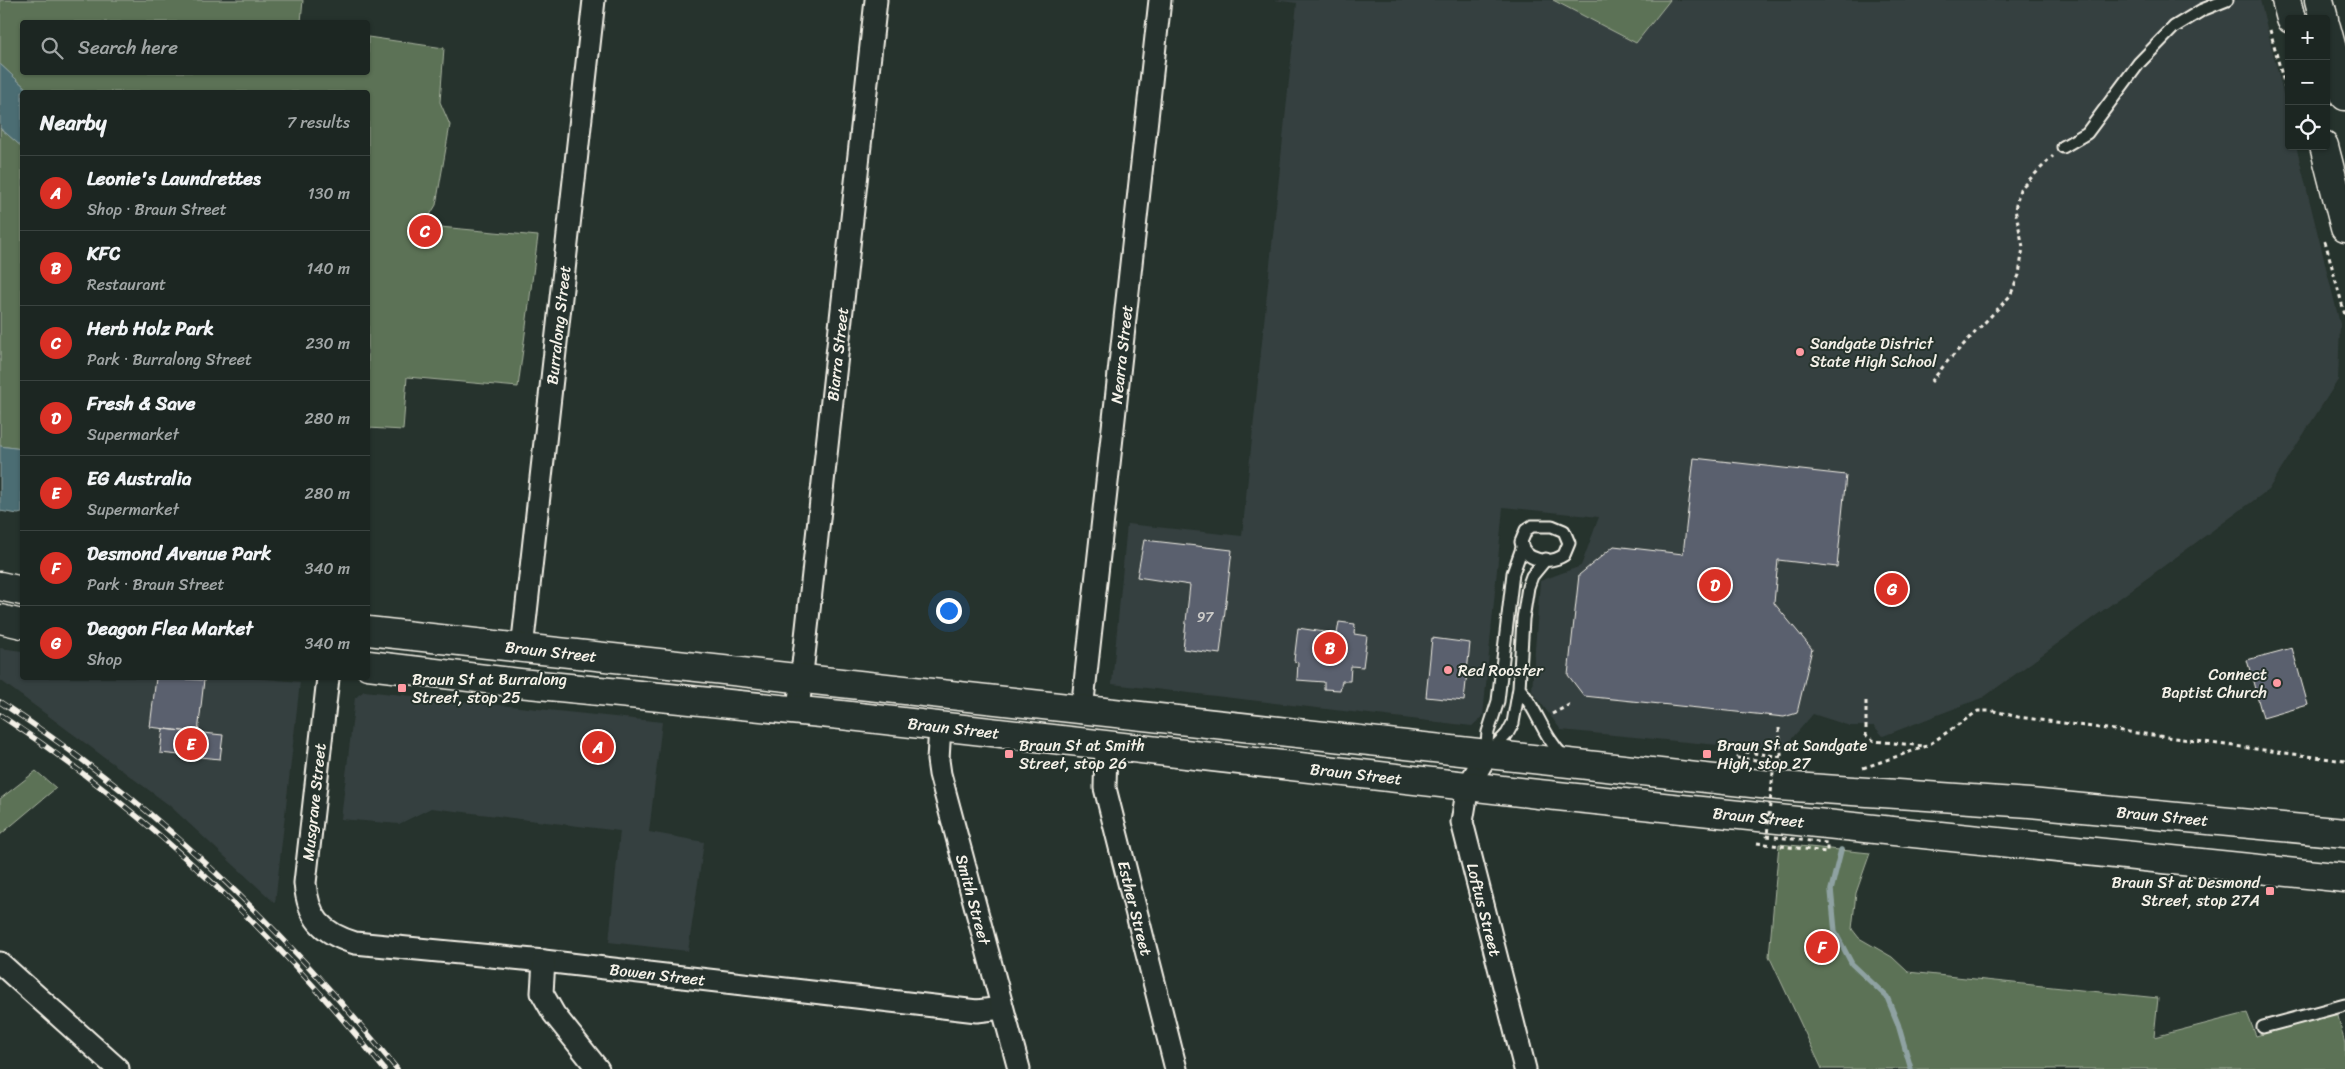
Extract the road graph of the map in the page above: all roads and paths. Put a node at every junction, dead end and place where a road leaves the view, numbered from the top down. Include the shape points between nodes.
1 (594, 0) edge
2 (876, 0) edge
3 (1160, 0) edge
4 (2227, 0) edge
5 (2286, 0) edge
6 (2319, 0) edge
7 (2323, 15) edge
8 (2280, 24) edge
9 (2330, 41) edge
10 (2285, 67) edge
11 (2345, 96) edge
12 (2062, 146) joint
13 (2325, 150) edge
14 (2345, 228) edge
15 (1931, 382) dead end
16 (1522, 548) junction
17 (1546, 560) junction
18 (0, 586) edge
19 (20, 591) edge
20 (0, 619) edge
21 (20, 624) edge
22 (370, 632) edge
23 (522, 649) junction
24 (370, 665) edge
25 (800, 678) junction
26 (328, 680) edge
27 (1518, 688) junction
28 (1866, 702) dead end
29 (1571, 704) dead end
30 (798, 710) junction
31 (1082, 710) junction
32 (1549, 716) dead end
33 (940, 726) junction
34 (1780, 728) dead end
35 (1106, 746) junction
36 (1927, 746) junction
37 (1486, 756) junction
38 (1783, 757) junction
39 (2345, 761) edge
40 (1572, 765) junction
41 (1782, 765) dead end
42 (1859, 770) dead end
43 (1468, 786) junction
44 (2345, 833) edge
45 (1757, 843) dead end
46 (2345, 878) edge
47 (319, 924) joint
48 (544, 962) junction
49 (0, 963) edge
50 (2345, 1005) edge
51 (1002, 1008) junction
52 (2263, 1027) dead end
53 (118, 1069) edge
54 (598, 1069) edge
55 (1018, 1069) edge
56 (1176, 1069) edge
57 (1525, 1069) edge

1 - 23 street, Burralong Street
2 - 25 street, Biarra Street
3 - 31 street, Nearra Street
4 - 12 lane via 2174,27 2139,63 2087,132
5 - 8 main road
6 - 7 main road
8 - 10 path
9 - 11 main road
12 - 15 path via 2020,189 2015,209 2023,247 2019,274 2010,296
13 - 14 main road
16 - 17 lane via 1531,558
16 - 17 lane via 1522,535 1532,526 1559,527 1568,537 1568,550 1559,559
16 - 37 lane via 1513,573 1498,701 1488,732
17 - 27 lane via 1532,576 1528,587
18 - 19 main road
20 - 21 main road
22 - 23 main road, Braun Street
23 - 25 main road, Braun Street
24 - 30 main road, Braun Street
25 - 30 street, Biarra Street
25 - 31 main road, Braun Street
26 - 47 street, Musgrave Street via 305,883 312,915
27 - 37 lane via 1513,724
27 - 40 lane via 1527,698 1555,749
28 - 36 path via 1866,735 1874,741
29 - 32 path
30 - 33 main road, Braun Street
31 - 37 main road, Braun Street
33 - 35 main road, Braun Street
33 - 51 street, Smith Street via 940,774
34 - 38 path
35 - 43 main road, Braun Street
35 - 56 street, Esther Street via 1105,788
36 - 39 path via 1978,711 1994,711 2018,717
36 - 42 path
37 - 40 main road, Braun Street
37 - 43 street, Loftus Street
38 - 41 path
38 - 45 path, bridge via 1739,751 1738,758 1774,762 1767,836 1827,843 1827,852
40 - 44 main road, Braun Street via 1819,790 2030,802
43 - 46 main road, Braun Street
43 - 57 street, Loftus Street via 1462,822
47 - 48 street, Bowen Street via 340,939 355,943
48 - 51 street, Bowen Street via 977,1011
48 - 54 street via 542,994
49 - 53 street
50 - 52 lane
51 - 55 street, Smith Street

